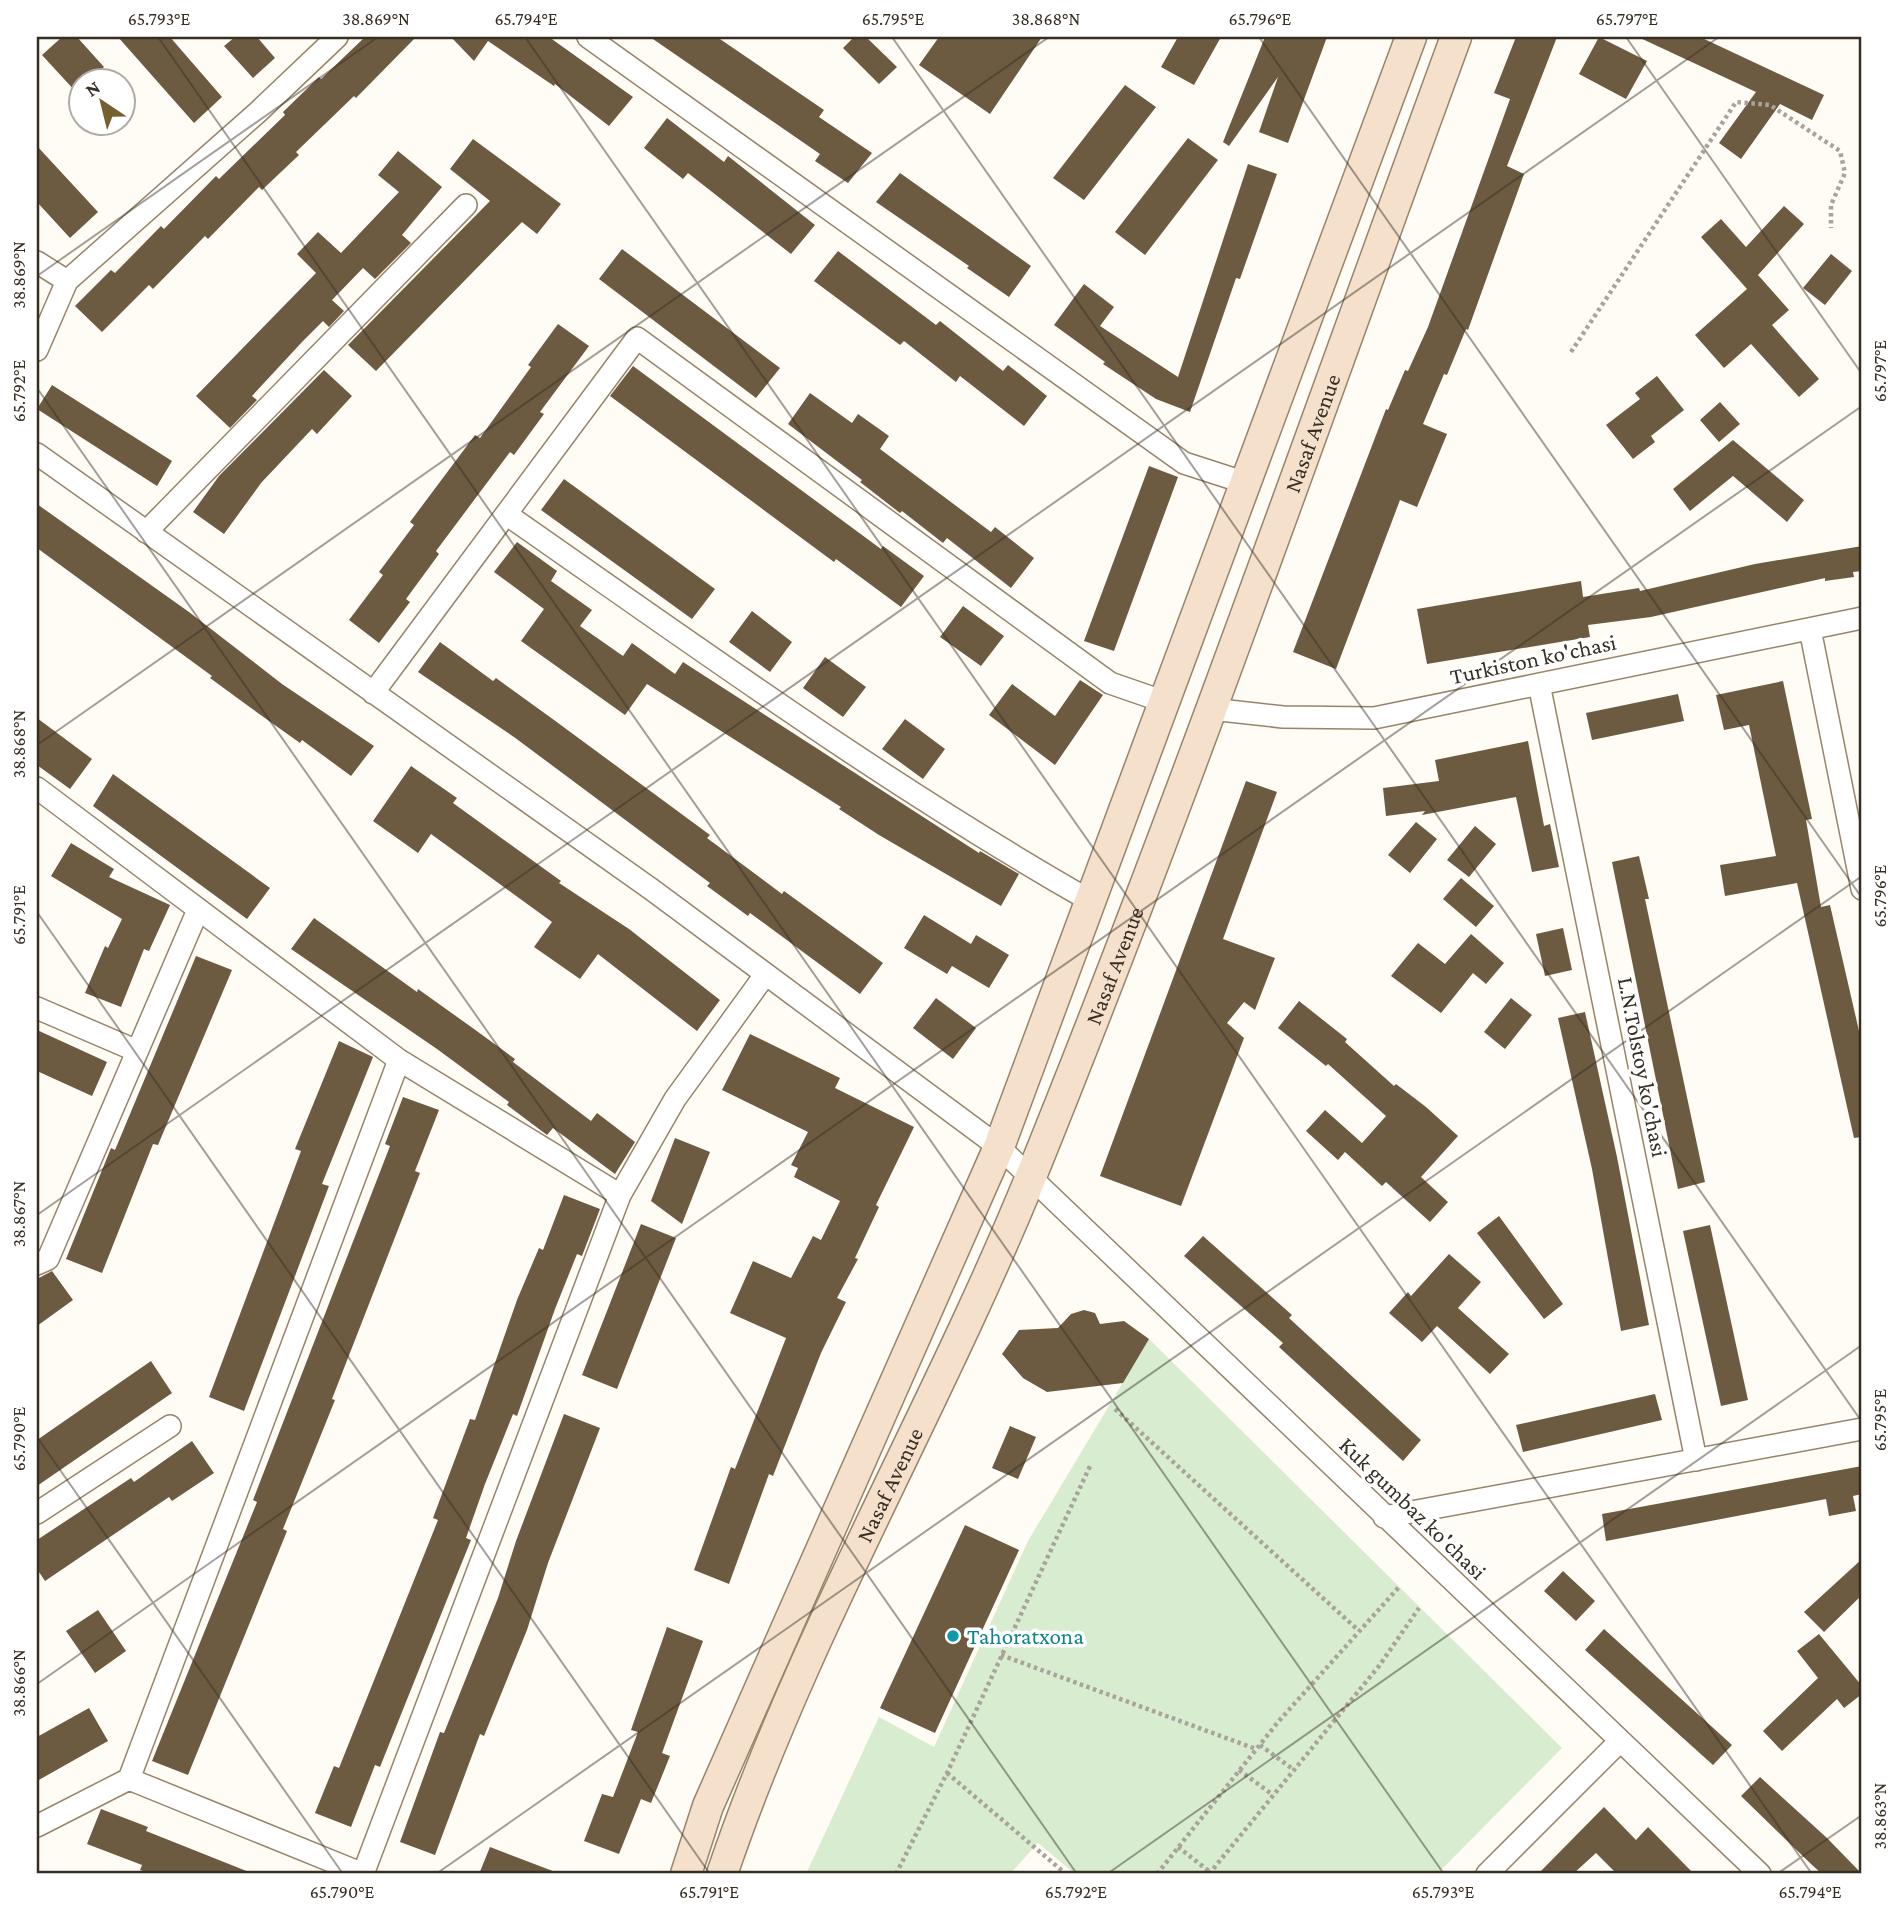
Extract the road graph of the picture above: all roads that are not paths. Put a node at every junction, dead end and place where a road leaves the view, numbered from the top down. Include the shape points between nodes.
1 (337, 37) edge
2 (588, 37) edge
3 (1410, 37) edge
4 (1456, 37) edge
5 (466, 205) dead end
6 (37, 262) edge
7 (66, 281) junction
8 (46, 300) edge
9 (37, 350) edge
10 (37, 454) edge
11 (1246, 483) junction
12 (506, 514) junction
13 (146, 532) junction
14 (1862, 618) edge
15 (1810, 629) junction
16 (1539, 684) junction
17 (373, 693) junction
18 (1162, 701) junction
19 (1211, 709) junction
20 (37, 788) edge
21 (1862, 889) edge
22 (1089, 900) junction
23 (198, 909) junction
24 (765, 975) junction
25 (37, 1008) edge
26 (137, 1051) junction
27 (399, 1060) junction
28 (999, 1147) junction
29 (1031, 1177) junction
30 (620, 1195) junction
31 (37, 1264) edge
32 (170, 1426) dead end
33 (1862, 1429) edge
34 (1696, 1460) junction
35 (37, 1513) edge
36 (1384, 1517) junction
37 (1619, 1742) junction
38 (129, 1779) junction
39 (37, 1826) edge
40 (363, 1874) edge
41 (686, 1874) edge
42 (722, 1874) edge
43 (1487, 1874) edge
44 (1760, 1874) edge

1 - 7 street
2 - 11 street via 1184,463
3 - 11 main road, Nasaf Avenue
4 - 19 main road, Nasaf Avenue
5 - 13 street
6 - 7 street
7 - 8 street
8 - 9 street
10 - 13 street, Kuk gumbaz ko'chasi
11 - 18 main road, Nasaf Avenue
12 - 17 street
12 - 18 street via 637,338 1110,683
12 - 22 street via 1001,850
13 - 17 street, Kuk gumbaz ko'chasi
14 - 15 street, Turkiston ko'chasi
15 - 16 street, Turkiston ko'chasi
15 - 21 street
16 - 19 street, Turkiston ko'chasi via 1374,718 1283,717
16 - 34 street, L.N.Tolstoy ko'chasi
17 - 24 street, Kuk gumbaz ko'chasi
18 - 22 main road, Nasaf Avenue
19 - 29 main road, Nasaf Avenue
20 - 23 street
22 - 28 main road, Nasaf Avenue
23 - 26 street
23 - 27 street
24 - 28 street, Kuk gumbaz ko'chasi
24 - 30 street via 675,1099
25 - 26 street
26 - 31 street via 48,1259
27 - 30 street
27 - 38 street
28 - 29 street, Kuk gumbaz ko'chasi
28 - 41 main road, Nasaf Avenue via 708,1807
29 - 36 street, Kuk gumbaz ko'chasi
29 - 42 main road, Nasaf Avenue via 772,1742
30 - 40 street
32 - 35 street
33 - 34 street
34 - 36 street
36 - 37 street, Kuk gumbaz ko'chasi
37 - 43 street
37 - 44 street, Kuk gumbaz ko'chasi
38 - 39 street
38 - 40 street

